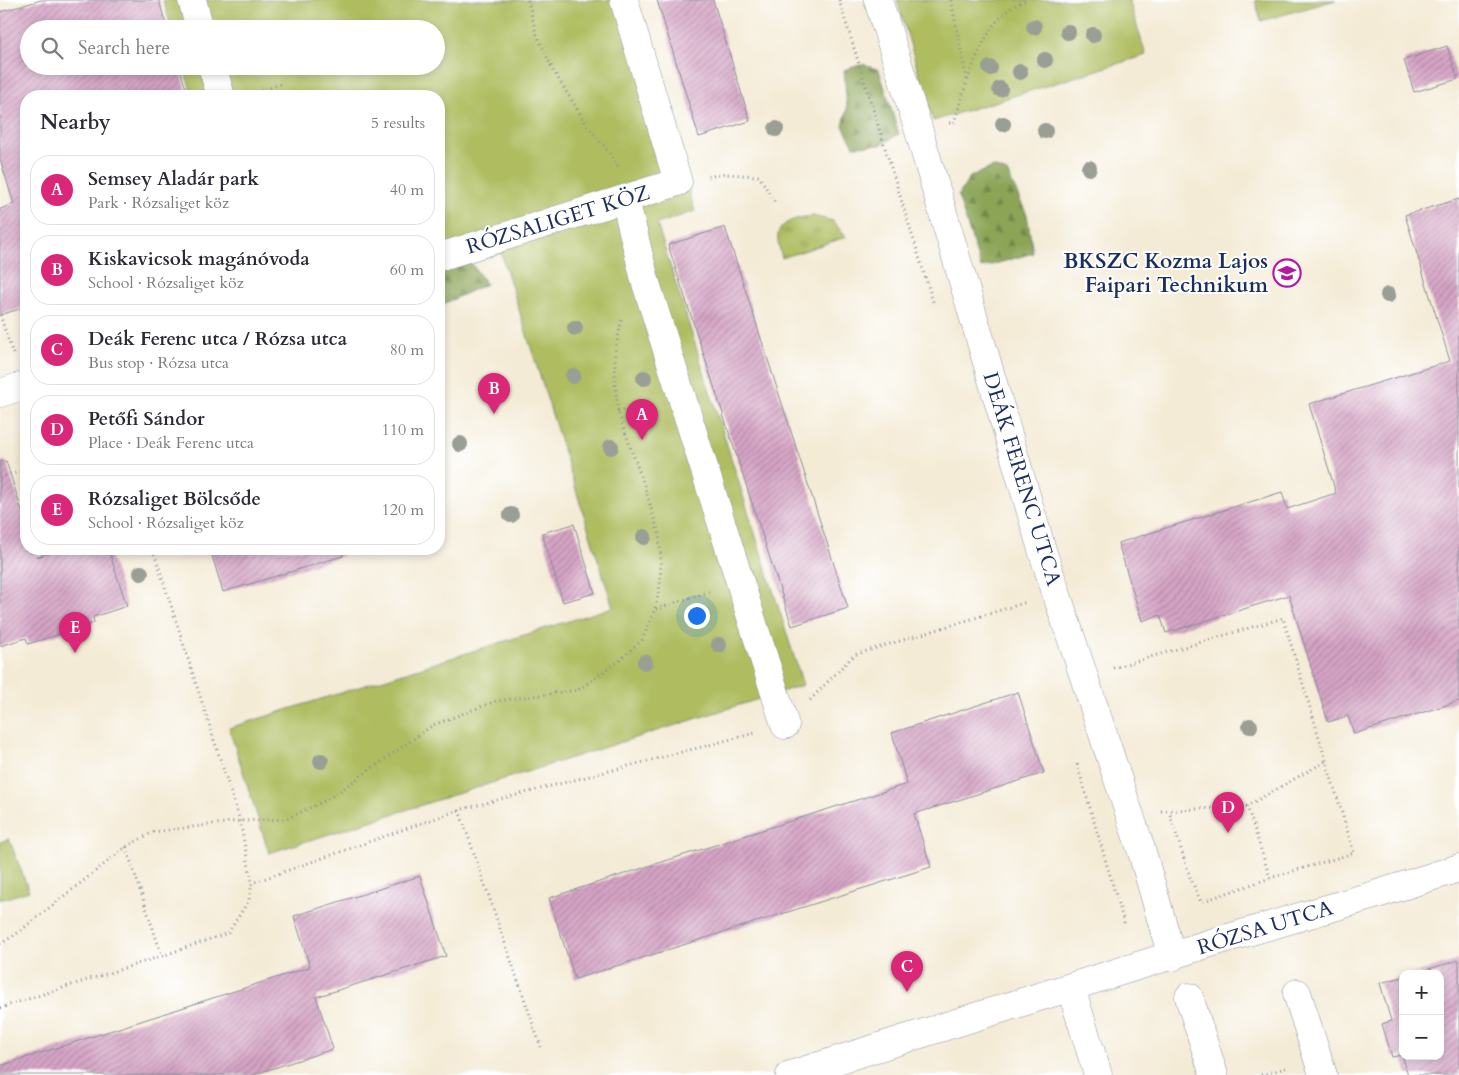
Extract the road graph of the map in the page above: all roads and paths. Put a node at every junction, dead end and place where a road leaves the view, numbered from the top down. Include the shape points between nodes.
1 (192, 0) edge
2 (528, 0) edge
3 (624, 0) edge
4 (878, 0) edge
5 (951, 0) edge
6 (1026, 0) edge
7 (198, 20) edge
8 (215, 75) edge
9 (967, 81) junction
10 (281, 84) dead end
11 (219, 90) edge
12 (262, 90) edge
13 (918, 128) junction
14 (678, 182) junction
15 (625, 199) junction
16 (776, 204) dead end
17 (445, 255) edge
18 (625, 309) dead end
19 (0, 315) edge
20 (16, 388) edge
21 (20, 472) edge
22 (0, 477) edge
23 (155, 555) edge
24 (1056, 593) junction
25 (1084, 676) junction
26 (785, 725) junction
27 (1326, 761) junction
28 (1247, 806) junction
29 (460, 810) junction
30 (1168, 811) junction
31 (1128, 814) junction
32 (240, 821) junction
33 (126, 846) junction
34 (1459, 868) edge
35 (1270, 878) junction
36 (252, 883) junction
37 (0, 944) edge
38 (162, 956) junction
39 (1172, 956) junction
40 (1071, 988) junction
41 (1298, 993) dead end
42 (1189, 996) dead end
43 (0, 1008) edge
44 (541, 1047) dead end
45 (790, 1075) edge
46 (1098, 1075) edge
47 (1214, 1075) edge
48 (1323, 1075) edge

1 - 7 street
2 - 15 path via 536,34 554,72 622,174
3 - 14 street
4 - 13 street, DEÁK FERENC UTCA
5 - 9 path
6 - 9 path via 1006,12 990,30
8 - 11 street
9 - 13 path via 954,123
10 - 12 path
13 - 24 street, DEÁK FERENC UTCA
14 - 15 street, RÓZSALIGET KÖZ
14 - 16 path via 723,174 759,176
15 - 17 street, RÓZSALIGET KÖZ
15 - 26 street via 644,280
18 - 32 path via 615,351 618,412 659,534 661,560 655,609 642,640 578,690 496,701 433,725 330,798 287,819
19 - 20 path
21 - 22 path
23 - 32 path
24 - 25 street, DEÁK FERENC UTCA
24 - 26 path via 854,655
25 - 27 path via 1283,618
25 - 31 street, DEÁK FERENC UTCA
26 - 29 path
27 - 28 path
27 - 35 path via 1354,853
28 - 30 path
28 - 35 path
29 - 36 path
29 - 44 path
30 - 31 path
30 - 35 path via 1201,902
31 - 39 street, DEÁK FERENC UTCA
32 - 33 path via 153,832
32 - 36 path
33 - 37 path
33 - 38 path
34 - 39 street, RÓZSA UTCA
36 - 38 path via 249,900 228,933
38 - 43 path
39 - 40 street, RÓZSA UTCA
40 - 45 street, RÓZSA UTCA
40 - 46 street
41 - 48 street
42 - 47 street

